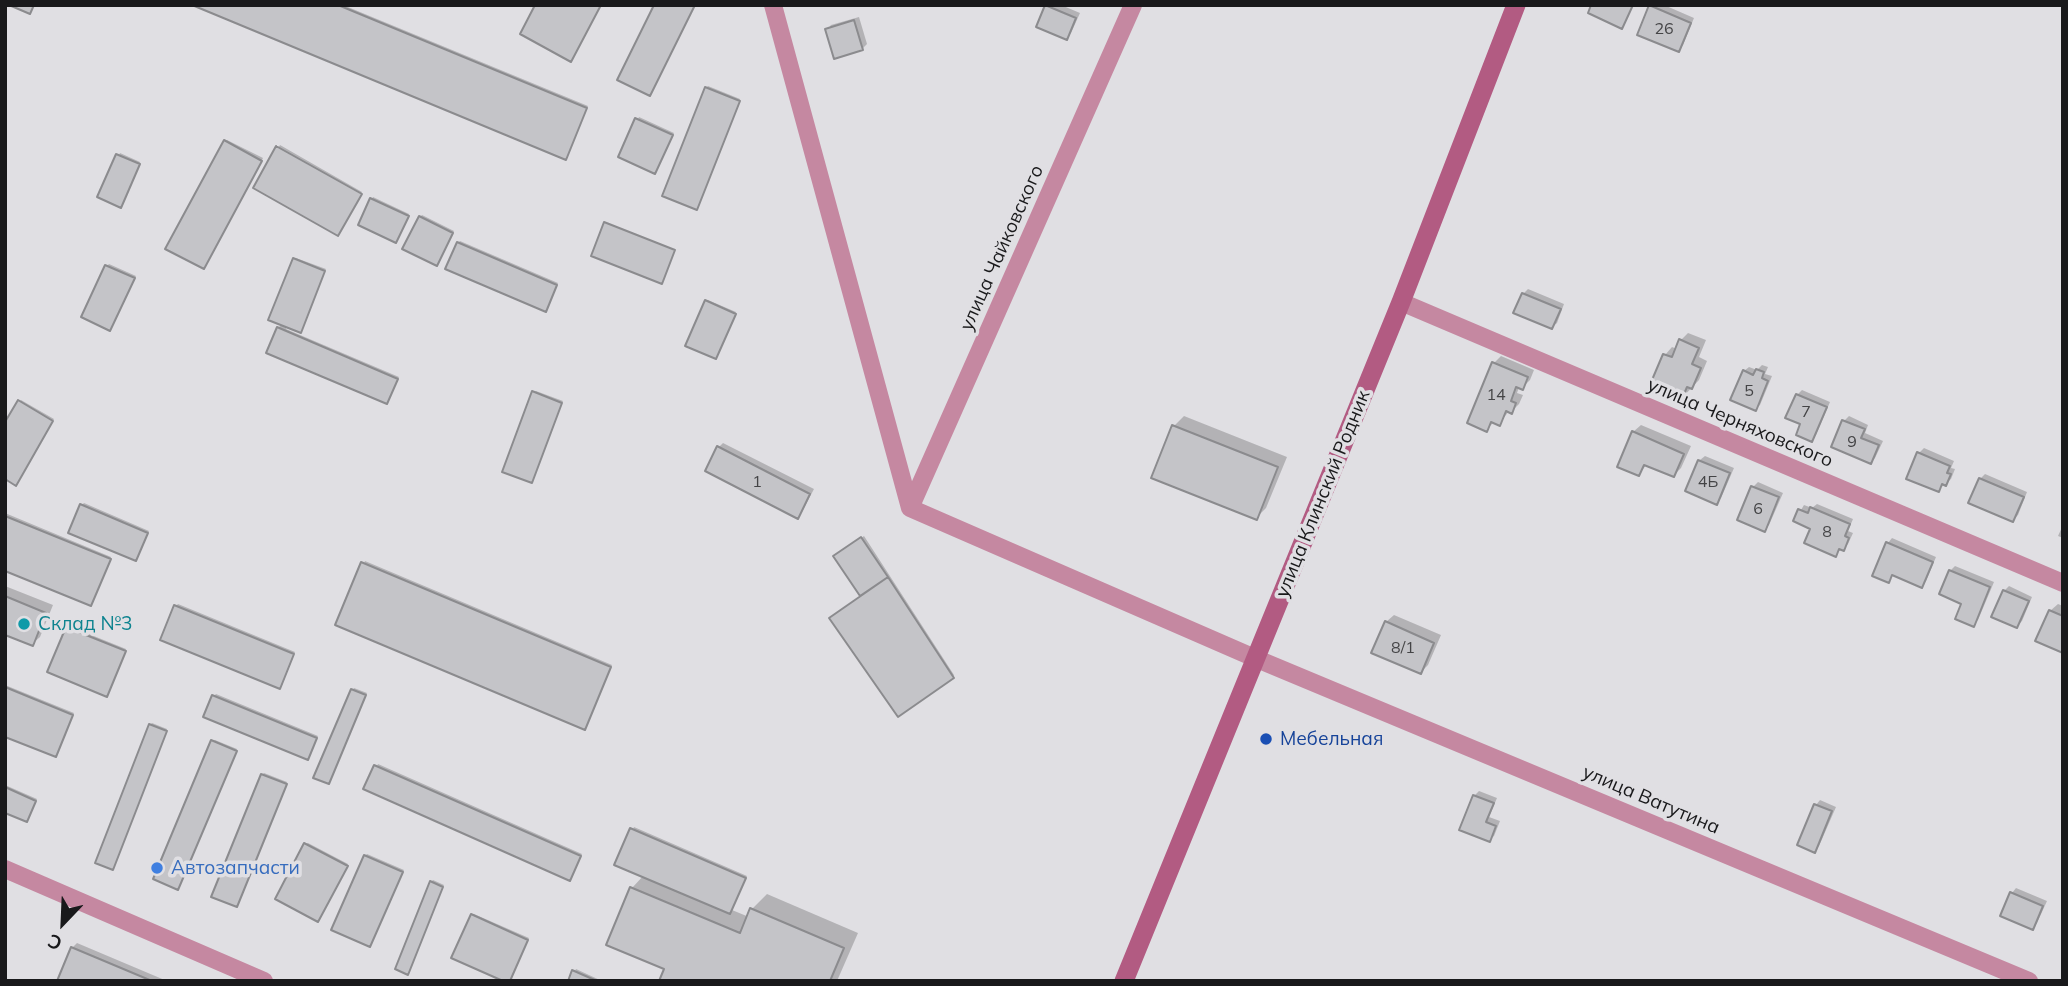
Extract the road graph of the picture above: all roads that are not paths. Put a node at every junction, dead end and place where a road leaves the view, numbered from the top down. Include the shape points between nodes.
1 (773, 5) edge
2 (1133, 5) edge
3 (1516, 5) edge
4 (1401, 302) junction
5 (909, 508) junction
6 (2063, 583) edge
7 (1257, 659) junction
8 (5, 869) edge
9 (222, 963) junction
10 (215, 981) edge
11 (264, 981) edge
12 (1125, 981) edge
13 (2029, 981) edge

1 - 5 street
2 - 5 street, улица Чайковского
3 - 4 main road, улица Клинский Родник
4 - 6 street, улица Черняховского
4 - 7 main road, улица Клинский Родник
5 - 7 street, улица Ватутина
7 - 12 main road, улица Клинский Родник
7 - 13 street, улица Ватутина
8 - 9 street
9 - 10 street
9 - 11 street

